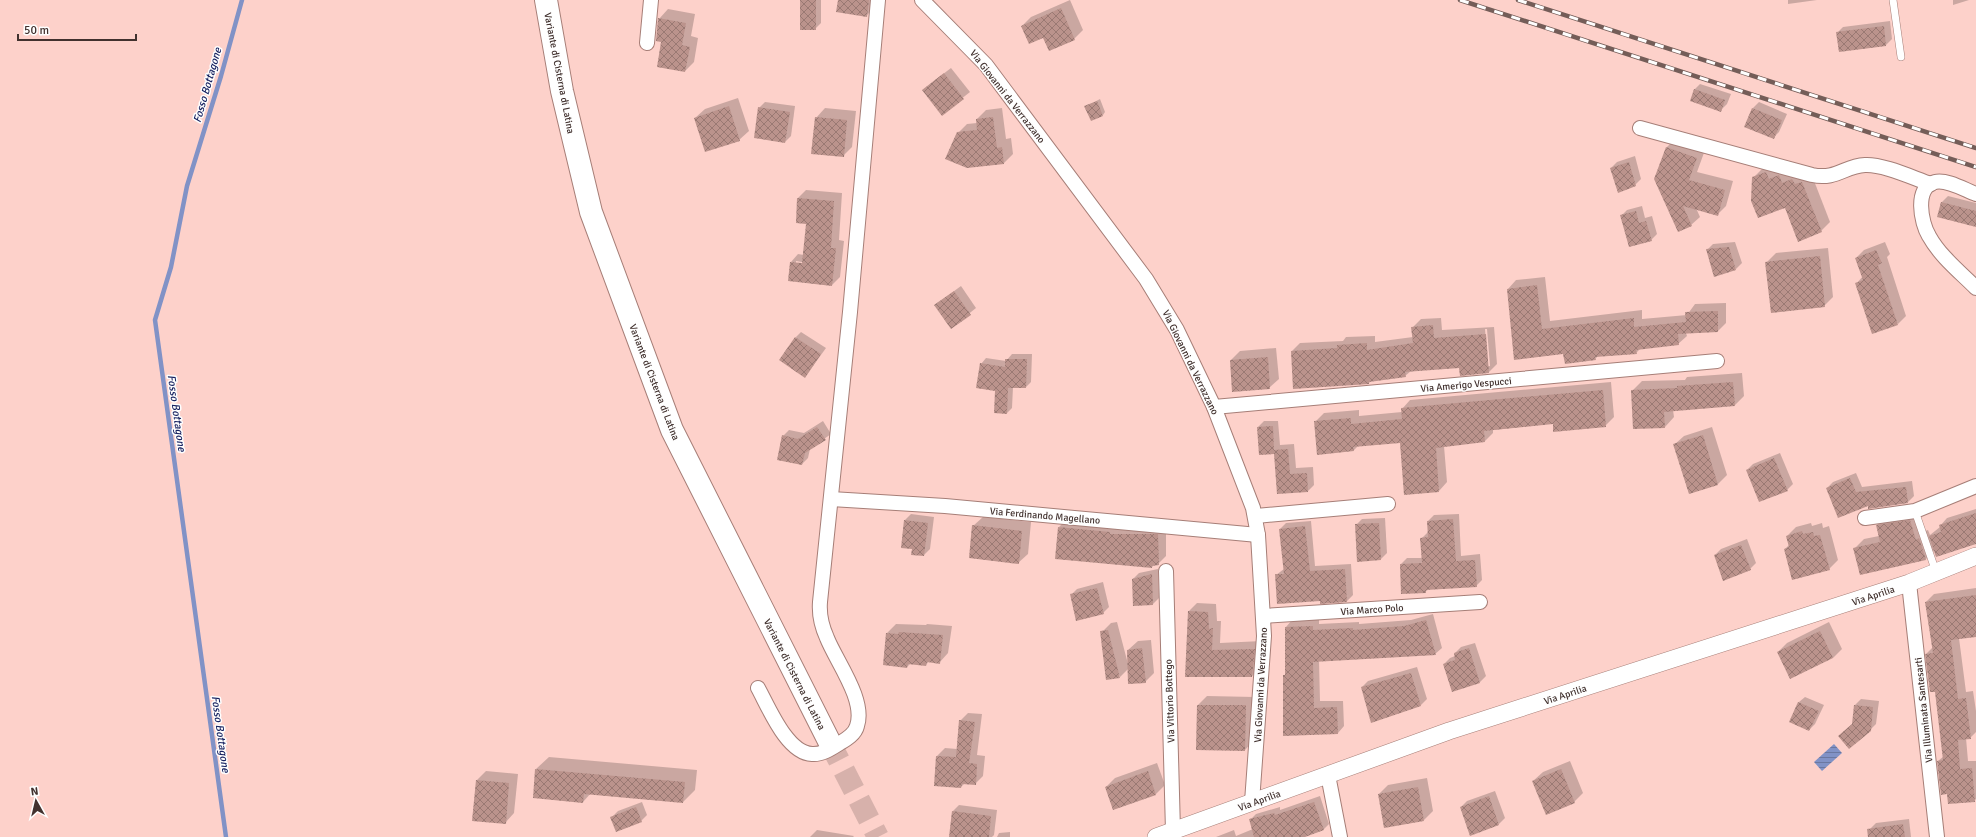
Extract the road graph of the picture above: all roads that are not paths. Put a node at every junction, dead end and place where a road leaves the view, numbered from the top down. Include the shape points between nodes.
1 (546, 0) edge
2 (651, 0) edge
3 (878, 0) edge
4 (922, 0) edge
5 (1893, 0) edge
6 (647, 43) dead end
7 (1901, 57) dead end
8 (1640, 128) dead end
9 (1931, 184) junction
10 (1976, 194) edge
11 (1976, 288) edge
12 (1717, 361) dead end
13 (1214, 407) junction
14 (1976, 486) edge
15 (831, 499) junction
16 (1388, 504) dead end
17 (1915, 511) junction
18 (1256, 516) junction
19 (1865, 518) dead end
20 (1258, 535) junction
21 (1976, 556) edge
22 (1166, 571) dead end
23 (1936, 572) junction
24 (1909, 583) junction
25 (1480, 602) dead end
26 (1263, 616) junction
27 (758, 688) dead end
28 (829, 741) tunnel mouth
29 (1328, 775) junction
30 (1252, 802) junction
31 (1173, 831) junction
32 (1156, 837) edge
33 (1340, 837) edge
34 (1937, 837) edge

1 - 28 main road, Variante di Cisterna di Latina via 562,91 590,212 672,430
2 - 6 street
3 - 15 street
4 - 13 street, Via Giovanni da Verrazzano via 986,65 1146,279 1175,326
5 - 7 lane
8 - 9 street via 1812,175 1832,176 1857,166 1875,165
9 - 10 street via 1941,182
9 - 11 street via 1924,193 1921,206 1926,230 1936,246
12 - 13 street, Via Amerigo Vespucci
13 - 18 street, Via Giovanni da Verrazzano
14 - 17 street
15 - 20 street, Via Ferdinando Magellano via 945,506
15 - 27 street via 820,614 826,638 855,698 857,727 850,736 827,750 818,754 807,753 795,746 786,736
16 - 18 street
17 - 19 street
17 - 23 lane
18 - 20 street, Via Giovanni da Verrazzano
20 - 26 street, Via Giovanni da Verrazzano
21 - 23 street, Via Aprilia
22 - 31 street, Via Vittorio Bottego
23 - 24 street, Via Aprilia
24 - 29 street, Via Aprilia via 1449,731
24 - 34 street, Via Illuminata Santesarti
25 - 26 street, Via Marco Polo
26 - 30 street, Via Giovanni da Verrazzano via 1264,654
29 - 30 street, Via Aprilia
29 - 33 street
30 - 31 street, Via Aprilia
31 - 32 street, Via Aprilia

